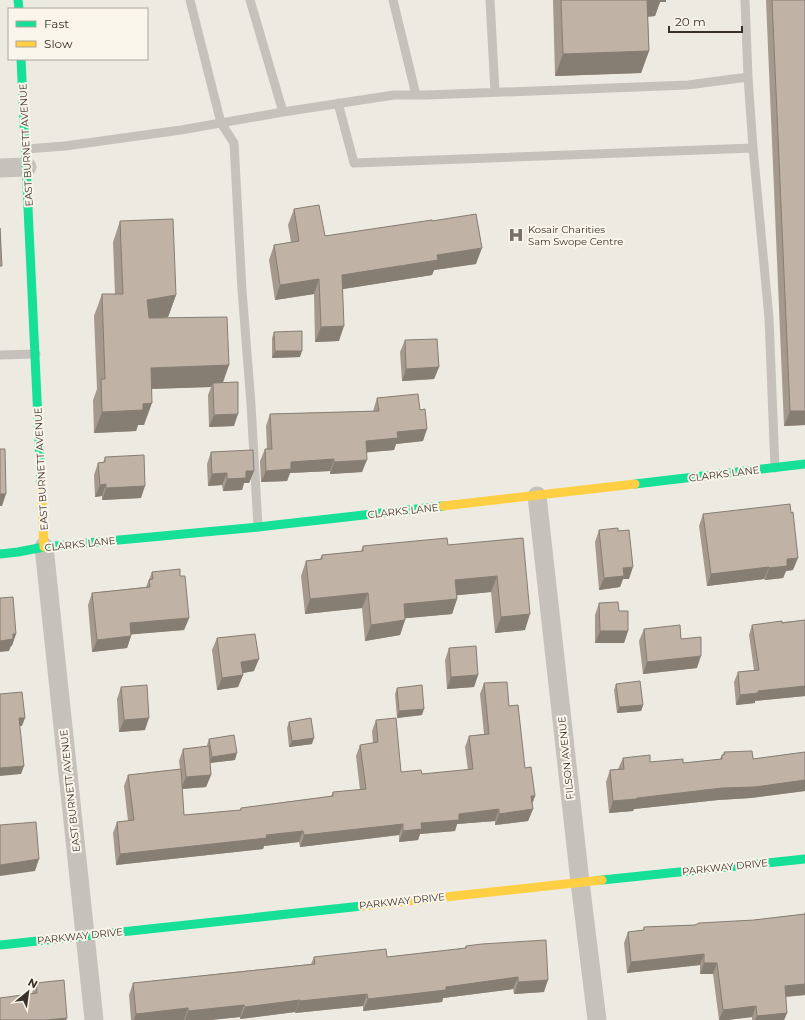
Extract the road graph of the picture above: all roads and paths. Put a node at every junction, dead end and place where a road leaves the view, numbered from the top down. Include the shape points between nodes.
1 (190, 0) edge
2 (250, 0) edge
3 (394, 0) edge
4 (490, 0) edge
5 (745, 0) edge
6 (21, 60) edge
7 (748, 77) junction
8 (495, 92) junction
9 (416, 95) junction
10 (338, 103) junction
11 (283, 112) junction
12 (221, 123) junction
13 (753, 148) junction
14 (26, 158) junction
15 (0, 168) edge
16 (36, 354) junction
17 (0, 356) edge
18 (805, 464) edge
19 (775, 468) junction
20 (537, 496) junction
21 (258, 527) junction
22 (44, 547) junction
23 (0, 554) edge
24 (805, 859) edge
25 (580, 882) junction
26 (86, 936) junction
27 (0, 945) edge
28 (94, 1020) edge
29 (597, 1020) edge

1 - 12 lane
2 - 11 lane
3 - 9 lane
4 - 8 lane
5 - 7 lane
6 - 14 street, EAST BURNETT AVENUE
7 - 8 lane via 688,85
7 - 13 lane
8 - 9 lane
9 - 10 lane via 394,95
10 - 11 lane
10 - 13 lane via 354,163
11 - 12 lane
12 - 14 lane via 65,146
12 - 21 lane via 234,143
13 - 19 lane via 769,318
14 - 15 street
14 - 16 street, EAST BURNETT AVENUE
16 - 17 lane
16 - 22 street, EAST BURNETT AVENUE
18 - 19 street, CLARKS LANE
19 - 20 street, CLARKS LANE
20 - 21 street, CLARKS LANE
20 - 25 street, FILSON AVENUE
21 - 22 street, CLARKS LANE
22 - 23 street, CLARKS LANE
22 - 26 street, EAST BURNETT AVENUE
24 - 25 street, PARKWAY DRIVE
25 - 26 street, PARKWAY DRIVE
25 - 29 street, FILSON AVENUE
26 - 27 street, PARKWAY DRIVE
26 - 28 street, EAST BURNETT AVENUE

